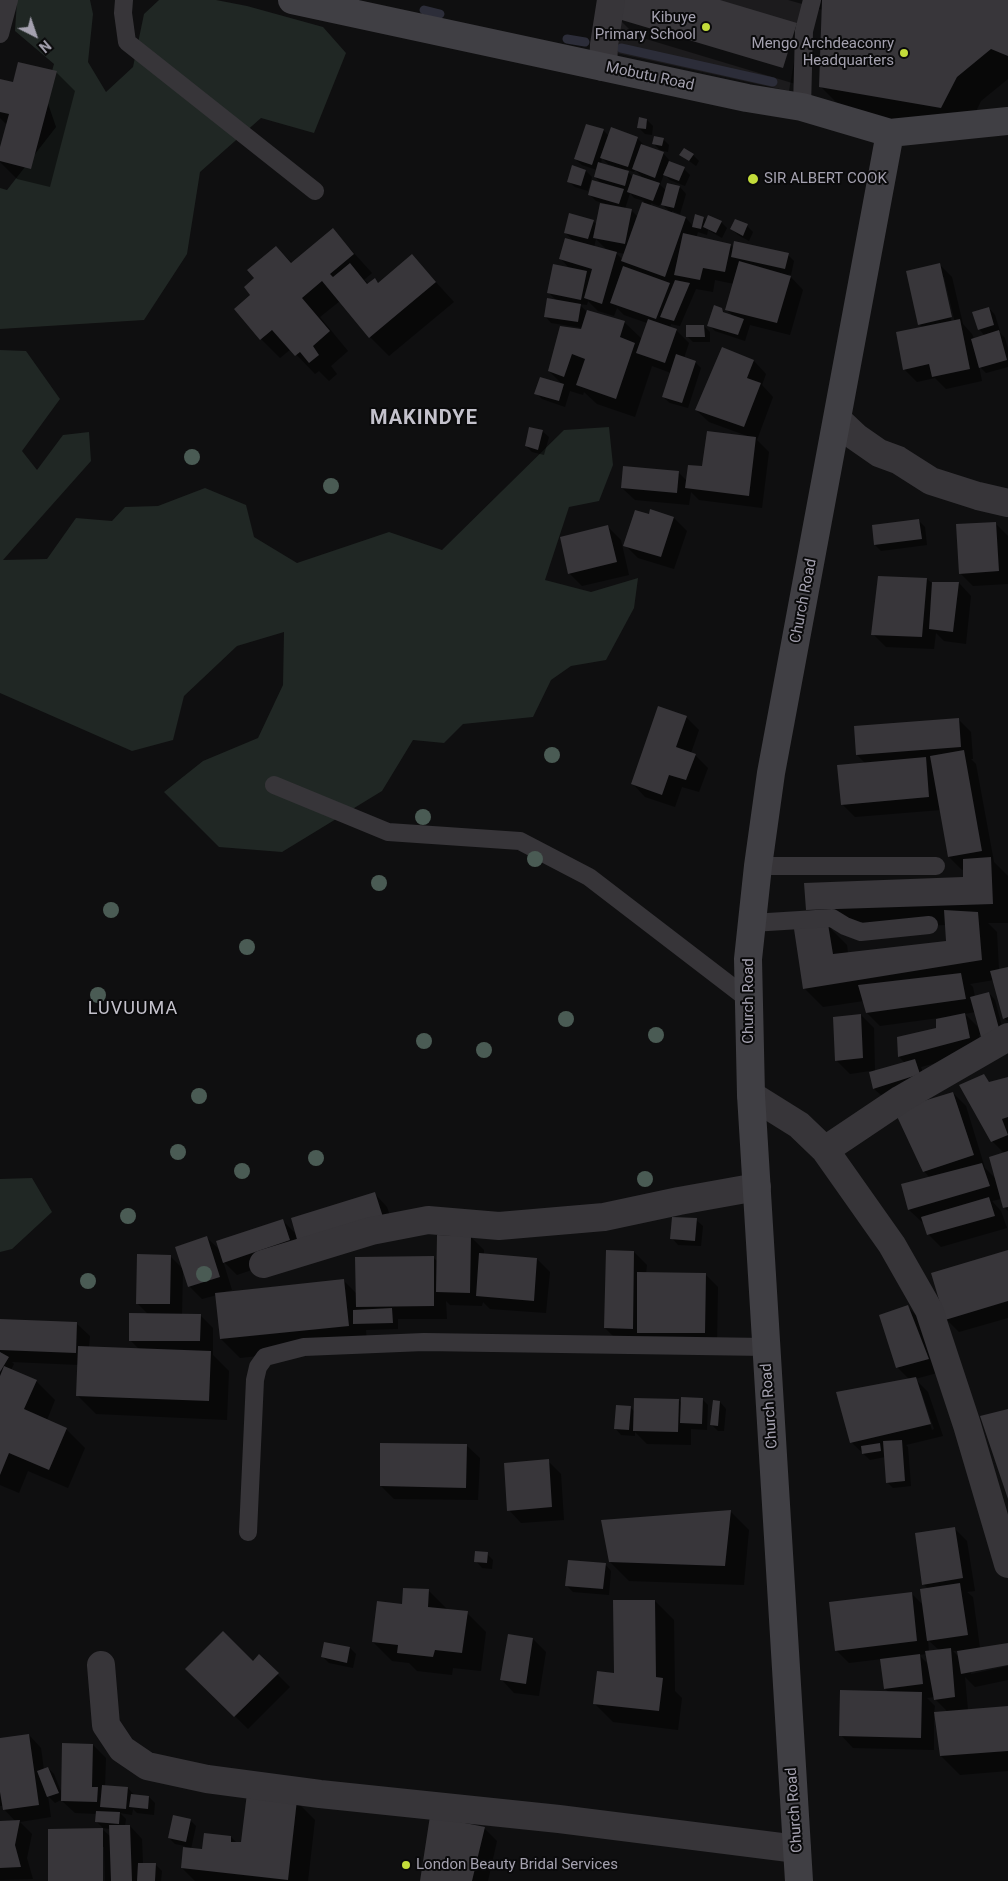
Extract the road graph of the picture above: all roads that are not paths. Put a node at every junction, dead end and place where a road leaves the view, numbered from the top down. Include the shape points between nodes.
1 (9, 0) edge
2 (124, 0) edge
3 (292, 0) edge
4 (611, 0) edge
5 (812, 0) edge
6 (1, 25) edge
7 (603, 67) junction
8 (802, 107) junction
9 (1008, 122) edge
10 (890, 133) junction
11 (315, 191) dead end
12 (838, 420) junction
13 (1008, 503) edge
14 (274, 785) dead end
15 (758, 866) junction
16 (936, 866) dead end
17 (752, 924) junction
18 (929, 925) dead end
19 (748, 999) junction
20 (1008, 1037) edge
21 (751, 1095) junction
22 (825, 1150) junction
23 (756, 1187) junction
24 (263, 1264) dead end
25 (766, 1347) junction
26 (248, 1532) dead end
27 (1008, 1564) edge
28 (101, 1665) dead end
29 (797, 1849) junction
30 (799, 1881) edge

1 - 6 lane
2 - 11 lane via 127,42
3 - 7 street, Mobutu Road
4 - 7 street
5 - 8 lane via 804,30
7 - 8 street, Mobutu Road
8 - 10 street, Mobutu Road
9 - 10 street, Mobutu Road
10 - 12 street, Church Road
12 - 13 street via 879,453 898,460 931,481
12 - 15 street, Church Road via 771,773
14 - 19 lane via 388,832 520,841 589,877
15 - 16 lane
15 - 17 street, Church Road
17 - 18 lane via 832,918 861,932
17 - 19 street, Church Road
19 - 21 street, Church Road
20 - 22 street via 901,1099
21 - 22 street via 799,1125
21 - 23 street, Church Road
22 - 27 street via 892,1246 929,1310
23 - 24 street via 604,1217 500,1226 428,1220 371,1231
23 - 25 street, Church Road
25 - 26 lane via 424,1342 304,1347 265,1357 255,1380
25 - 29 street, Church Road
28 - 29 street via 106,1725 122,1750 147,1766 207,1779
29 - 30 street, Church Road

